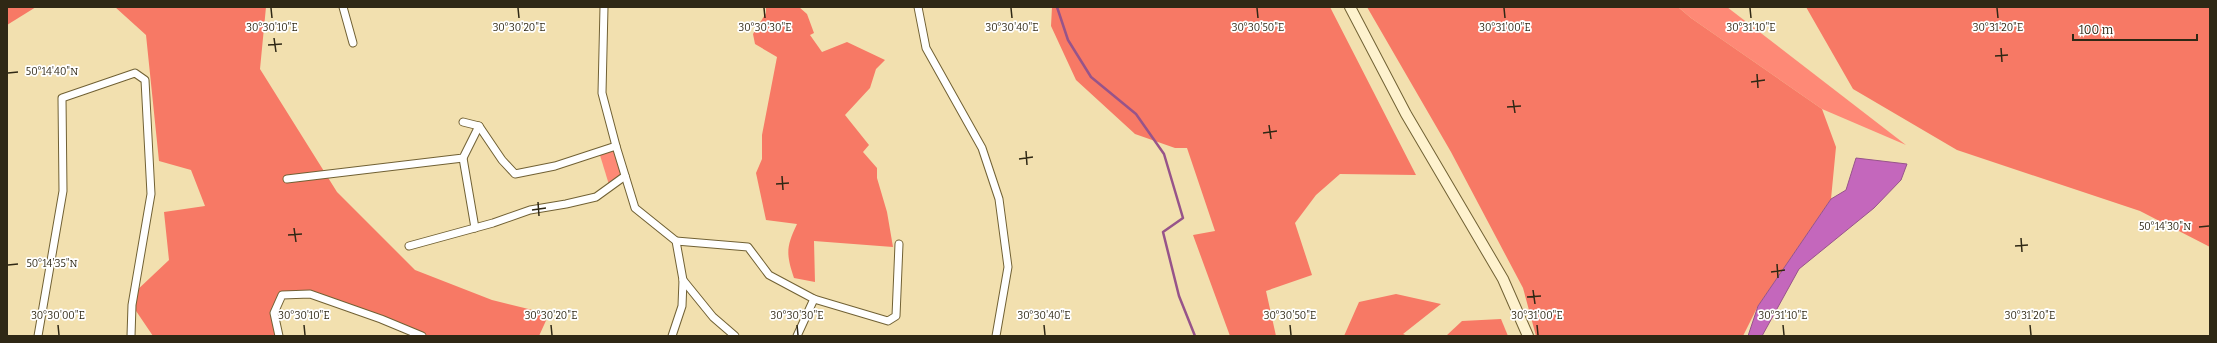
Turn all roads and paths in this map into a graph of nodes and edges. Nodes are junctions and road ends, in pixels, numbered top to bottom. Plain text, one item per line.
1 (343, 7) edge
2 (604, 7) edge
3 (918, 7) edge
4 (1350, 7) edge
5 (353, 43) dead end
6 (463, 122) dead end
7 (479, 126) junction
8 (616, 146) junction
9 (463, 158) junction
10 (625, 176) junction
11 (287, 179) dead end
12 (475, 228) junction
13 (676, 241) junction
14 (898, 244) dead end
15 (409, 246) dead end
16 (683, 280) junction
17 (814, 299) junction
18 (38, 336) edge
19 (131, 336) edge
20 (279, 336) edge
21 (422, 336) edge
22 (672, 336) edge
23 (735, 336) edge
24 (797, 336) edge
25 (996, 336) edge
26 (1528, 336) edge

1 - 5 street
2 - 8 street
3 - 25 street
4 - 26 main road
6 - 7 street
7 - 8 street
7 - 9 street
8 - 10 street
9 - 11 street
9 - 12 street
10 - 12 street
10 - 13 street
12 - 15 street
13 - 16 street
13 - 17 street
14 - 17 street
16 - 22 street
16 - 23 street
17 - 24 street
18 - 19 street
20 - 21 street

